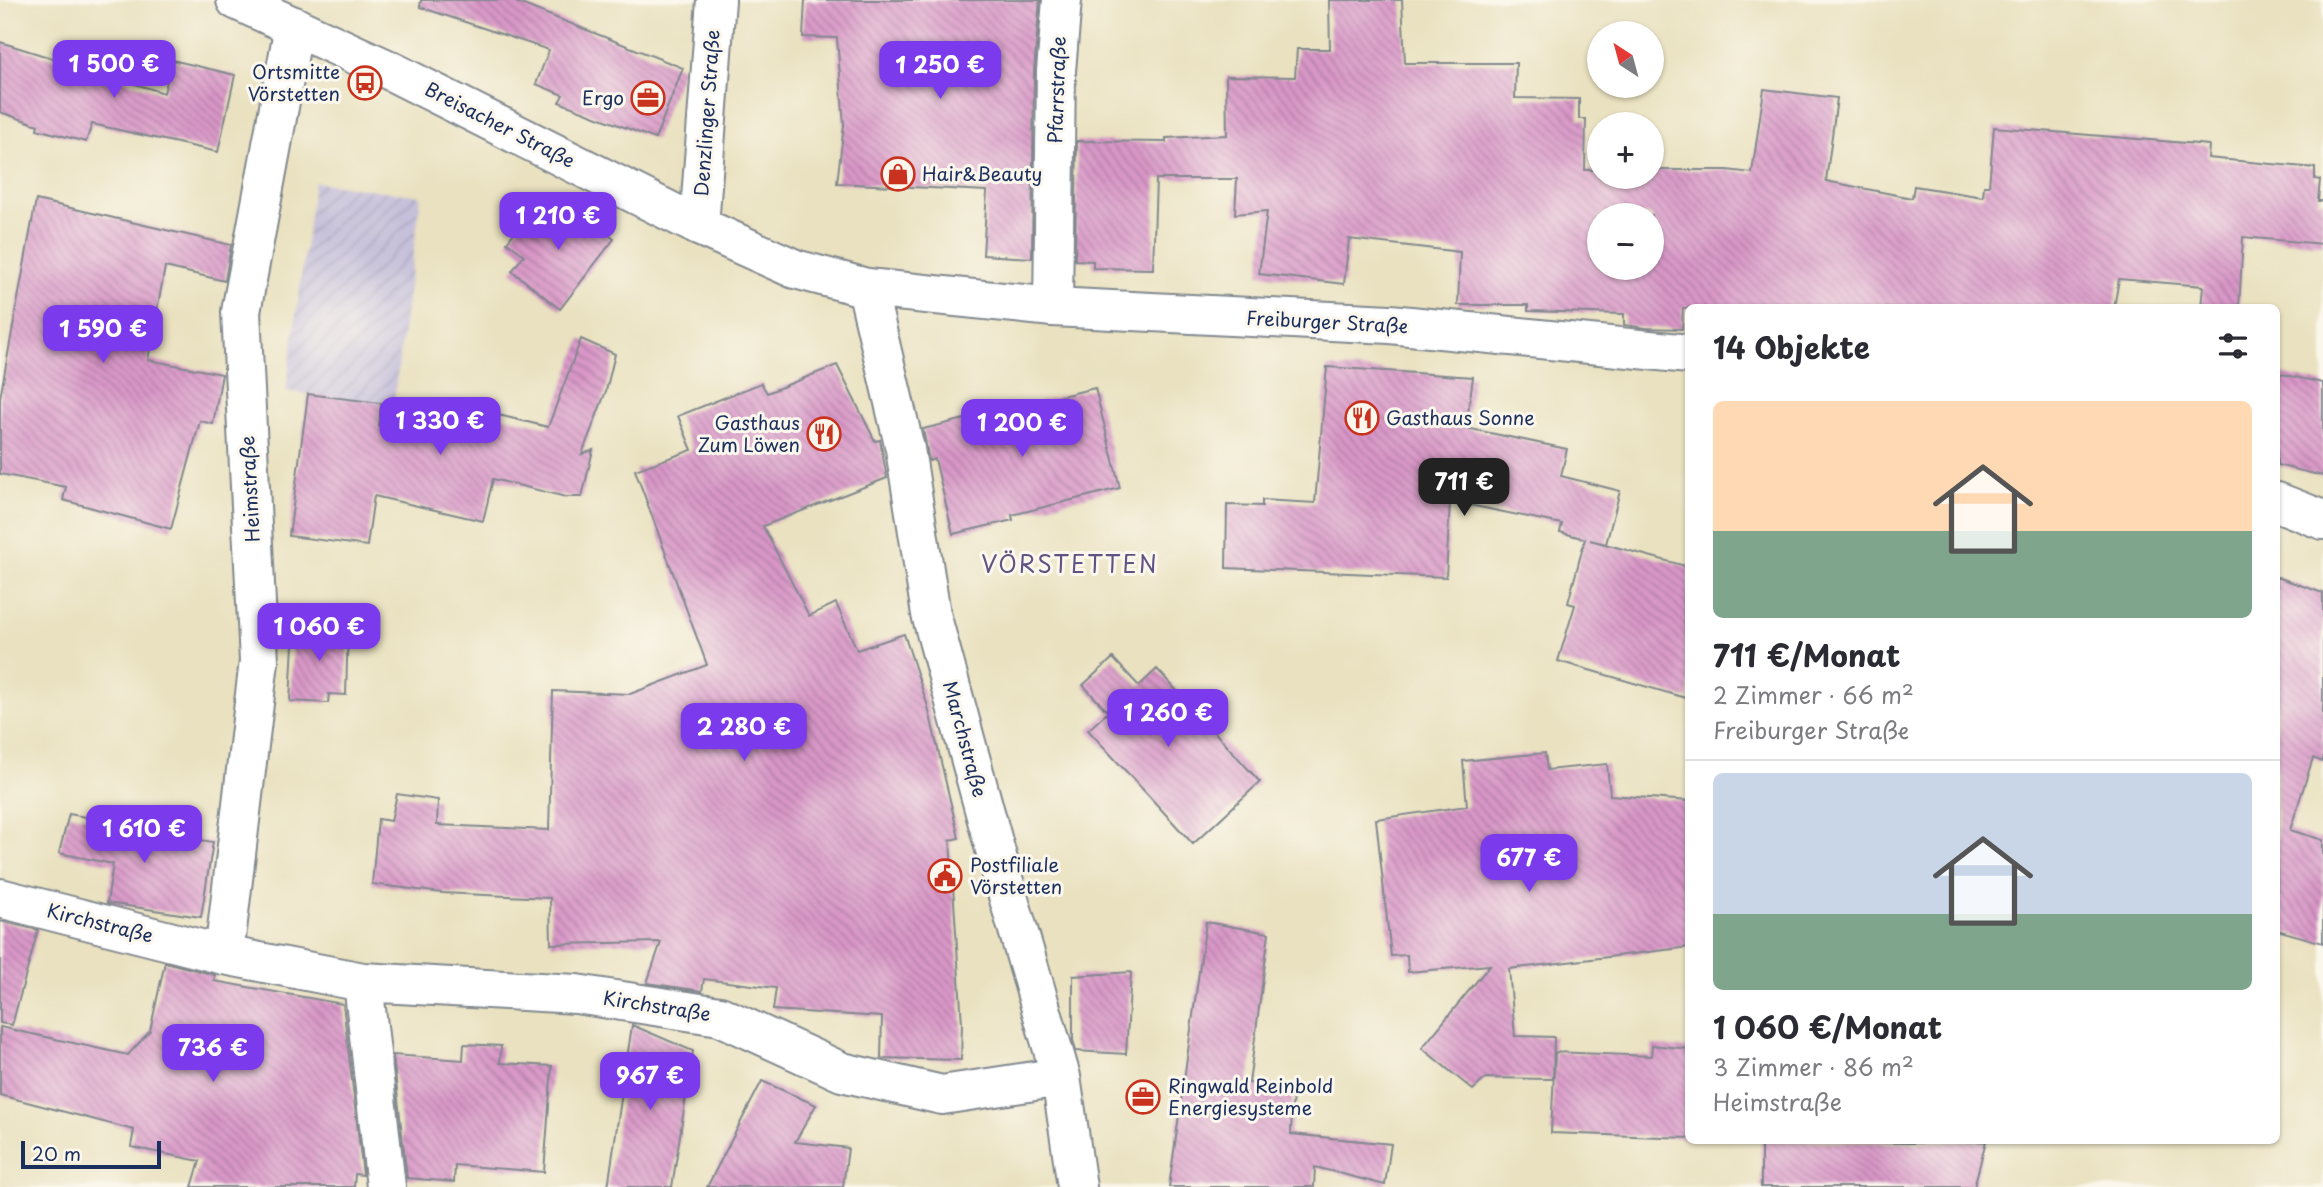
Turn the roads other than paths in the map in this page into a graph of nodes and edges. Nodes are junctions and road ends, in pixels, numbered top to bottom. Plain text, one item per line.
1 (236, 0) edge
2 (716, 0) edge
3 (1062, 0) edge
4 (294, 26) junction
5 (699, 226) junction
6 (867, 288) junction
7 (965, 300) joint
8 (1053, 307) junction
9 (1685, 354) edge
10 (2280, 503) edge
11 (2323, 520) edge
12 (0, 898) edge
13 (224, 955) junction
14 (363, 982) junction
15 (1061, 1077) junction
16 (386, 1187) edge
17 (1077, 1187) edge

1 - 4 street, Breisacher Straße
2 - 5 street, Denzlinger Straße
3 - 8 street, Pfarrstraße
4 - 5 street, Breisacher Straße
4 - 13 street, Heimstraße
5 - 6 street, Breisacher Straße
6 - 7 street, Breisacher Straße
6 - 15 street, Marchstraße
7 - 8 street, Freiburger Straße
8 - 9 street, Freiburger Straße
10 - 11 street
12 - 13 street, Kirchstraße
13 - 14 street, Kirchstraße
14 - 15 street, Kirchstraße
14 - 16 street
15 - 17 street, Marchstraße

